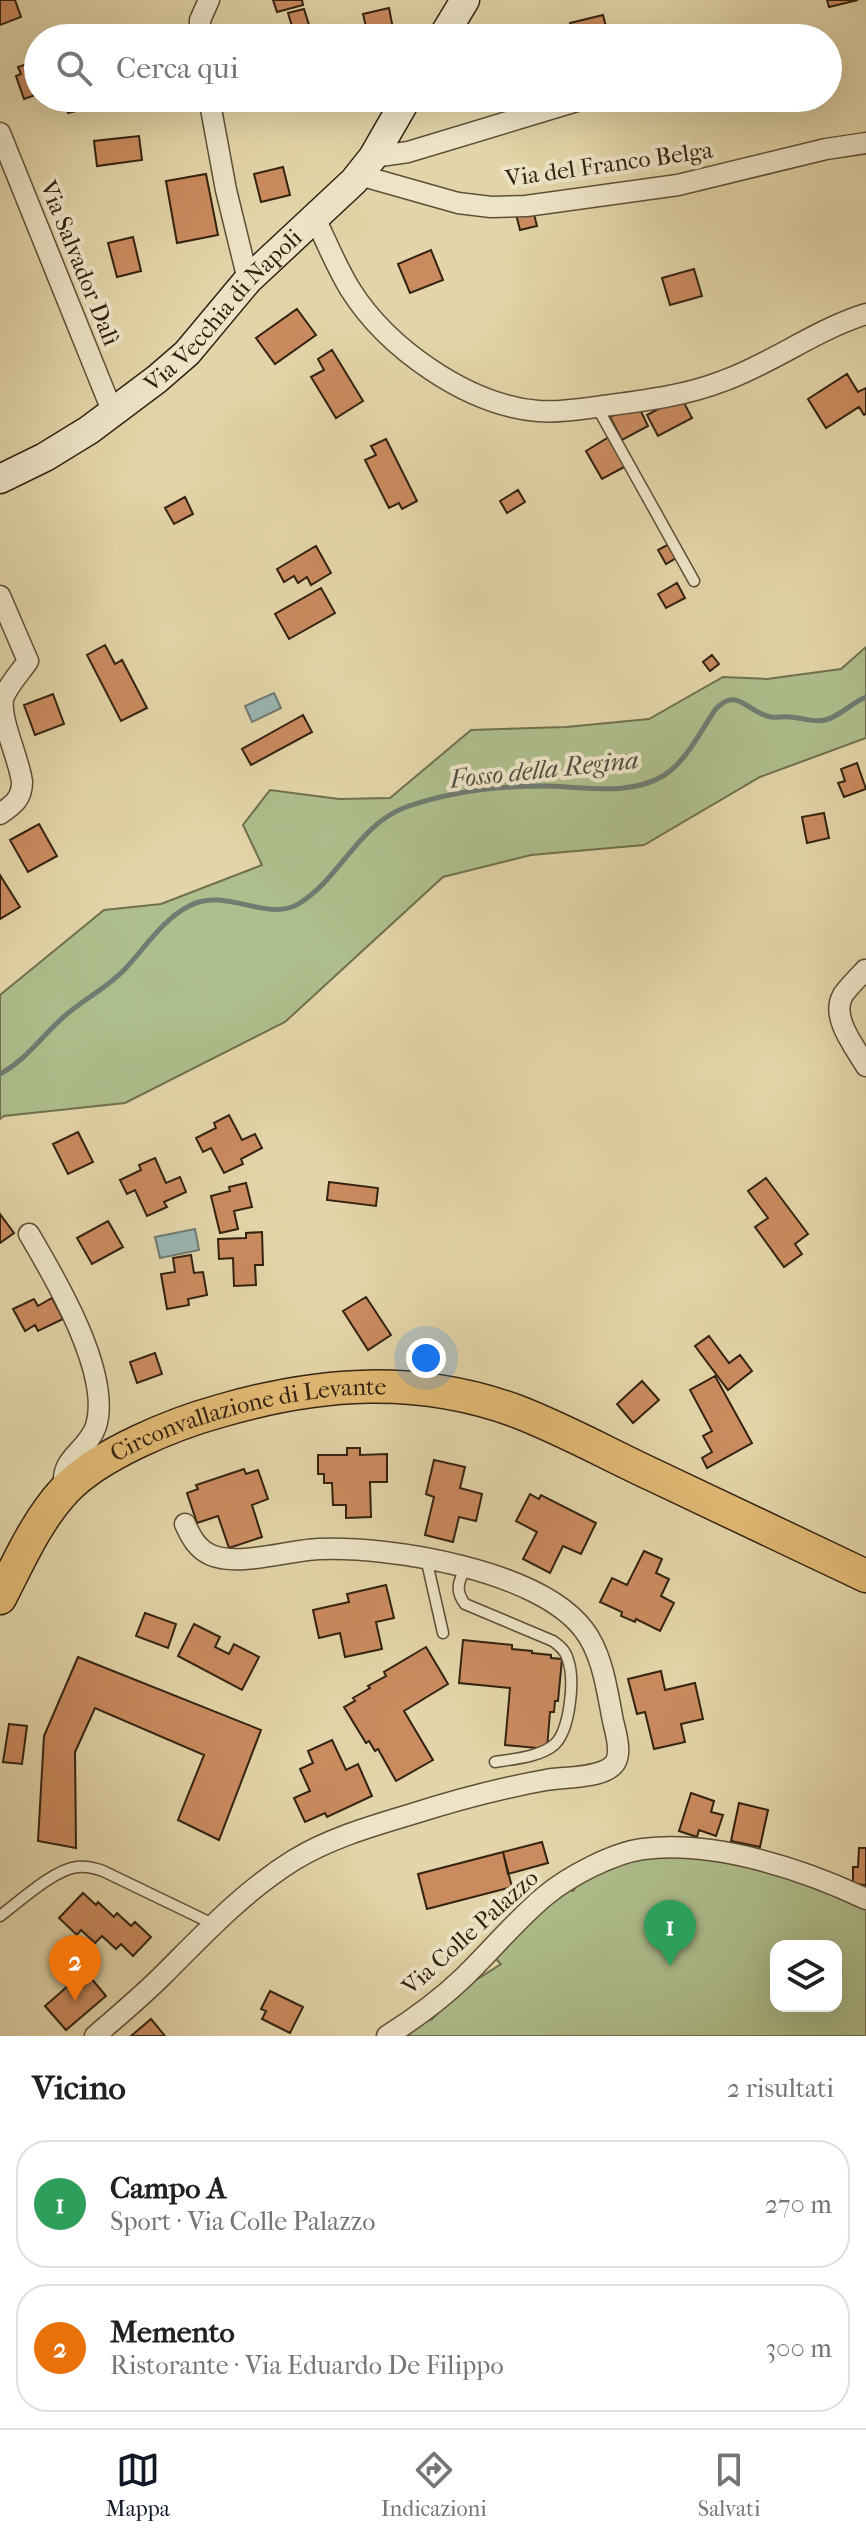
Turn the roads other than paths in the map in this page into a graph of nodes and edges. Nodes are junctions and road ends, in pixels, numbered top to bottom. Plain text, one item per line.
1 (209, 0) edge
2 (465, 0) edge
3 (200, 24) edge
4 (450, 24) edge
5 (212, 112) edge
6 (399, 112) edge
7 (541, 112) edge
8 (0, 133) edge
9 (866, 143) edge
10 (366, 166) junction
11 (315, 218) junction
12 (248, 280) junction
13 (866, 314) edge
14 (597, 407) junction
15 (113, 413) junction
16 (0, 479) edge
17 (694, 581) dead end
18 (0, 596) edge
19 (0, 814) edge
20 (865, 970) edge
21 (866, 1066) edge
22 (29, 1234) dead end
23 (65, 1490) junction
24 (185, 1524) dead end
25 (426, 1558) junction
26 (466, 1568) junction
27 (866, 1576) edge
28 (0, 1598) edge
29 (443, 1633) dead end
30 (495, 1762) dead end
31 (866, 1899) edge
32 (0, 1916) edge
33 (213, 1924) junction
34 (95, 2036) edge
35 (387, 2036) edge

1 - 3 street
2 - 4 street
5 - 12 street
6 - 10 street, Via Vecchia di Napoli
7 - 10 street
8 - 15 street, Via Salvador Dalì
9 - 10 street, Via del Franco Belga
10 - 11 street, Via Vecchia di Napoli
11 - 12 street, Via Vecchia di Napoli
11 - 14 street
12 - 15 street, Via Vecchia di Napoli
13 - 14 street
14 - 17 lane
15 - 16 street, Via Vecchia di Napoli
18 - 19 street
20 - 21 street
22 - 23 street
23 - 27 main road, Circonvallazione di Levante
23 - 28 main road, Circonvallazione di Levante
24 - 25 street
25 - 26 street
25 - 29 lane
26 - 30 lane
26 - 33 street
31 - 35 street, Via Colle Palazzo
32 - 33 lane
33 - 34 street

